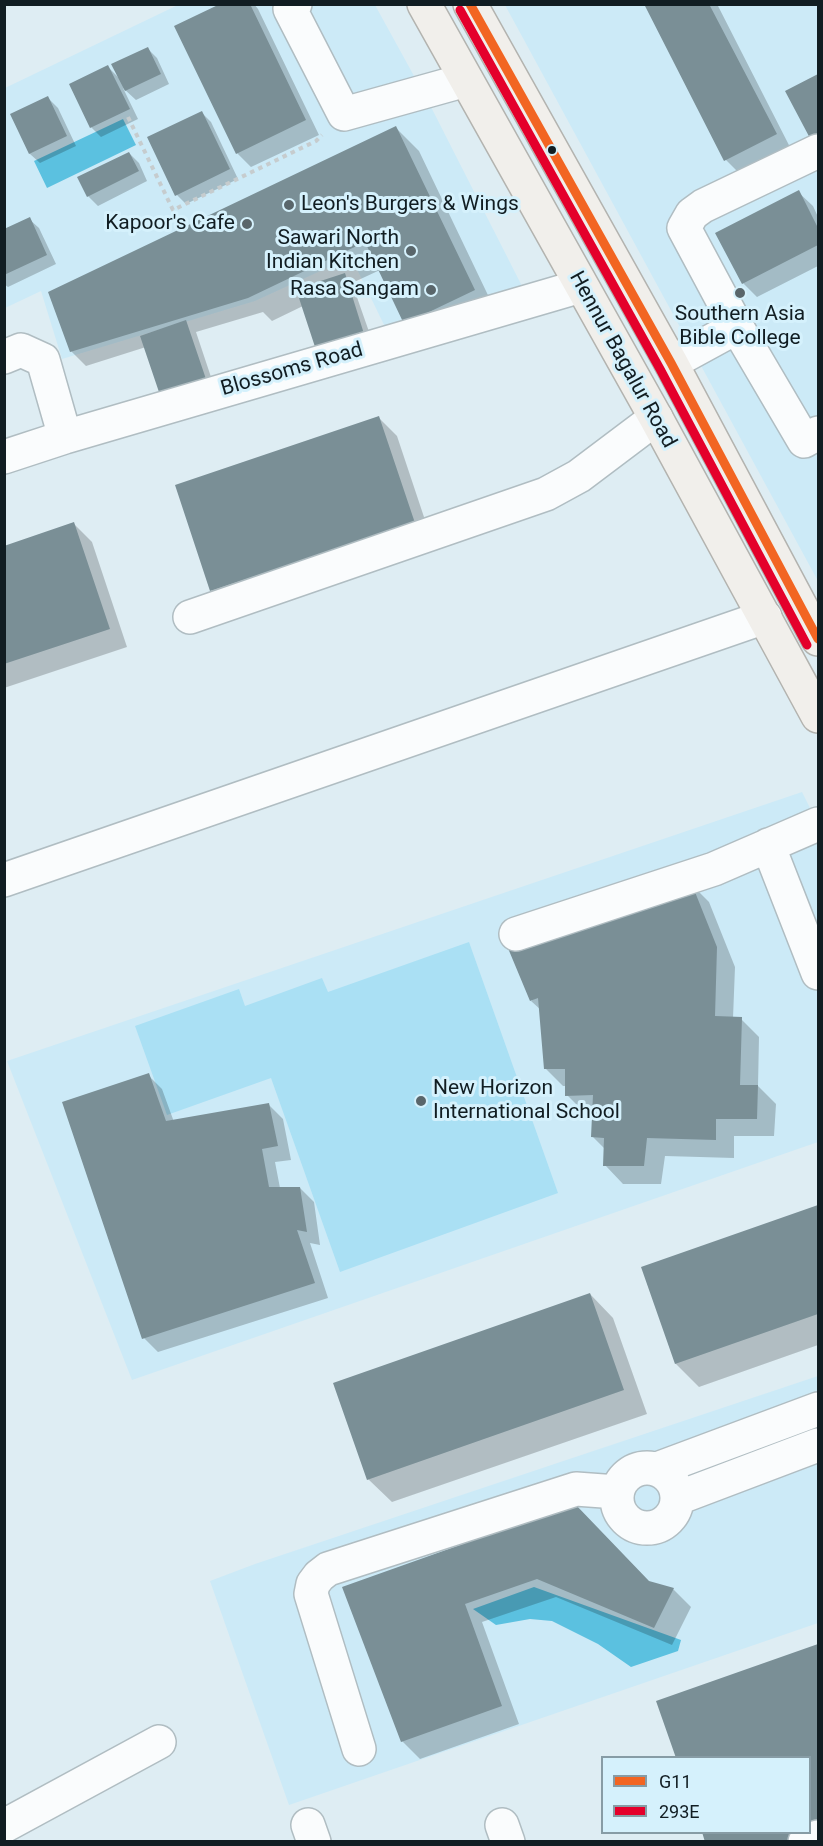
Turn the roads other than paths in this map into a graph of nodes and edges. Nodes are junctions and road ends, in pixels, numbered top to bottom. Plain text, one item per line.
1 (295, 4) edge
2 (424, 4) edge
3 (470, 4) edge
4 (466, 80) junction
5 (819, 151) edge
6 (581, 286) junction
7 (737, 327) junction
8 (4, 357) edge
9 (671, 363) junction
10 (635, 382) junction
11 (656, 418) junction
12 (819, 434) edge
13 (65, 436) junction
14 (4, 457) edge
15 (190, 617) dead end
16 (765, 617) junction
17 (819, 639) edge
18 (819, 716) edge
19 (819, 824) edge
20 (768, 845) junction
21 (4, 880) edge
22 (516, 934) dead end
23 (819, 973) edge
24 (819, 1409) edge
25 (819, 1445) edge
26 (657, 1469) junction
27 (617, 1492) junction
28 (678, 1498) junction
29 (159, 1742) dead end
30 (359, 1749) dead end
31 (13, 1830) edge
32 (819, 1837) edge
33 (806, 1842) edge

1 - 4 street
2 - 4 main road, Hennur Bagalur Road
3 - 9 main road, Hennur Bagalur Road
4 - 6 main road, Hennur Bagalur Road
5 - 7 street
6 - 10 main road, Hennur Bagalur Road
6 - 13 street, Blossoms Road
7 - 9 street
7 - 12 street
8 - 13 street
9 - 10 main road
9 - 17 main road, Hennur Bagalur Road
10 - 11 main road, Hennur Bagalur Road
11 - 15 street
11 - 16 main road, Hennur Bagalur Road
13 - 14 street, Blossoms Road
16 - 18 main road, Hennur Bagalur Road
16 - 21 street
19 - 20 street
20 - 22 street
20 - 23 street
24 - 26 street
25 - 28 street
26 - 27 street
26 - 28 street
27 - 28 street
27 - 30 street
29 - 31 street
32 - 33 street

